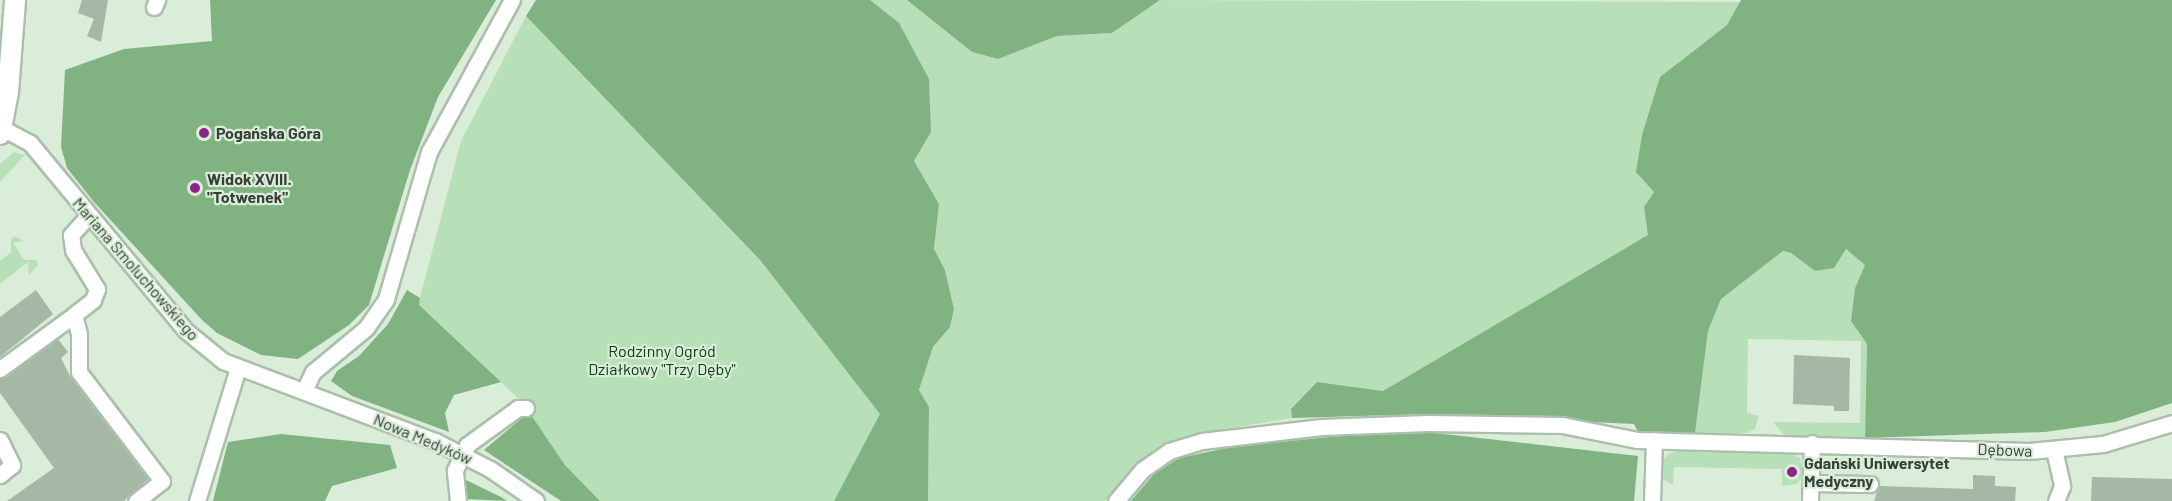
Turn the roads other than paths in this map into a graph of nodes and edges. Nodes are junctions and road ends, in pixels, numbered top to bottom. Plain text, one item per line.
1 (15, 0) edge
2 (512, 0) edge
3 (1, 131) edge
4 (89, 215) junction
5 (74, 315) junction
6 (238, 368) junction
7 (0, 369) edge
8 (304, 391) junction
9 (526, 408) dead end
10 (2172, 423) edge
11 (0, 440) edge
12 (1654, 440) junction
13 (1812, 443) junction
14 (2054, 450) junction
15 (461, 454) junction
16 (0, 475) edge
17 (1811, 483) junction
18 (1870, 484) dead end
19 (136, 501) edge
20 (197, 501) edge
21 (458, 501) edge
22 (536, 501) edge
23 (1116, 501) edge
24 (1652, 501) edge
25 (1810, 501) edge
26 (2056, 501) edge

1 - 3 main road
2 - 8 street
3 - 4 street, Mariana Smoluchowskiego
4 - 5 street
4 - 6 street, Mariana Smoluchowskiego
5 - 7 street
5 - 19 street
6 - 8 street, Mariana Smoluchowskiego
6 - 20 street
8 - 15 street, Nowa Medyków
9 - 15 street
10 - 14 street, Dębowa
11 - 16 street
12 - 13 street, Dębowa
12 - 23 street, Dębowa
12 - 24 street
13 - 14 street, Dębowa
13 - 17 street
14 - 26 street
15 - 21 street
15 - 22 street, Nowa Medyków
17 - 18 street
17 - 25 street

